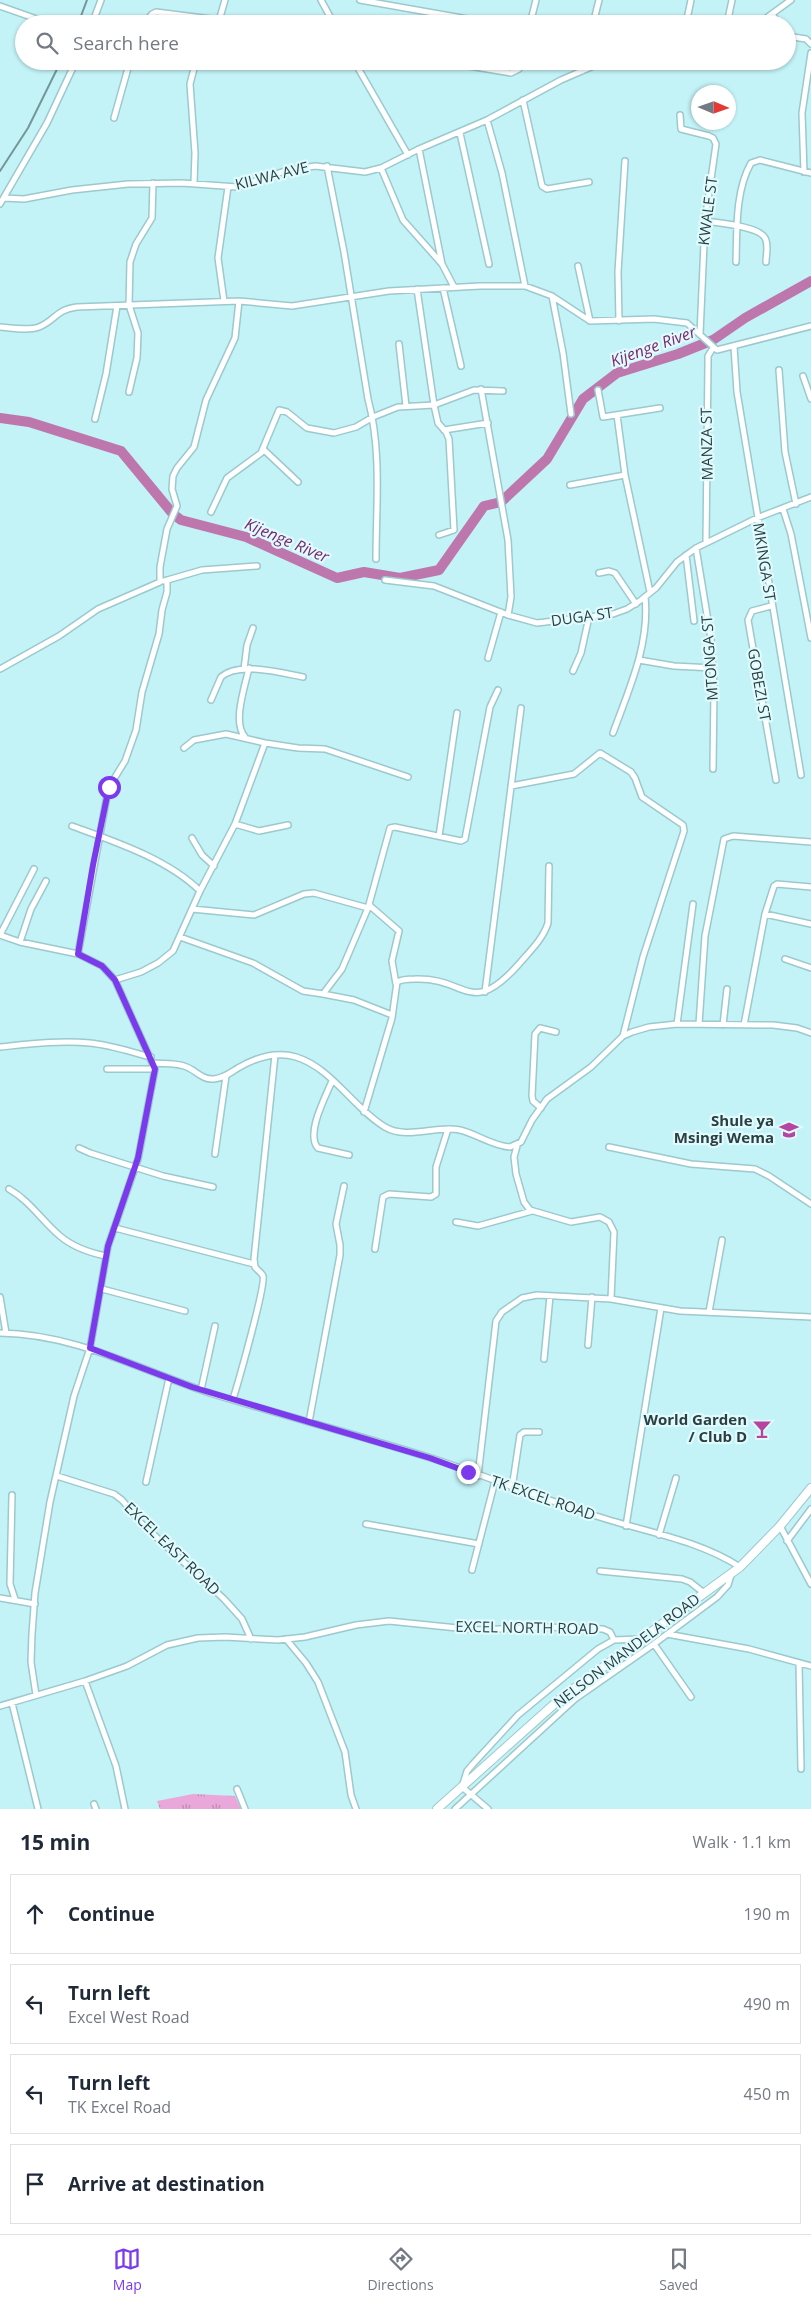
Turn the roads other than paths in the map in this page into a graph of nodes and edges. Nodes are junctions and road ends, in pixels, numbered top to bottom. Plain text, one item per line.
1 (102, 0) edge
2 (224, 0) edge
3 (320, 0) edge
4 (360, 0) edge
5 (536, 0) edge
6 (599, 0) edge
7 (691, 0) edge
8 (732, 0) edge
9 (791, 0) edge
10 (378, 1) edge
11 (0, 6) edge
12 (26, 15) edge
13 (96, 15) edge
14 (151, 15) edge
15 (175, 15) edge
16 (221, 15) edge
17 (329, 15) edge
18 (450, 15) edge
19 (532, 15) edge
20 (595, 15) edge
21 (688, 15) edge
22 (729, 15) edge
23 (773, 15) edge
24 (796, 37) edge
25 (811, 44) edge
26 (811, 53) edge
27 (72, 70) edge
28 (127, 70) edge
29 (194, 70) edge
30 (359, 70) edge
31 (493, 70) edge
32 (516, 70) edge
33 (582, 71) edge
34 (523, 100) junction
35 (680, 115) dead end
36 (114, 118) dead end
37 (487, 120) junction
38 (460, 133) junction
39 (419, 149) junction
40 (408, 155) junction
41 (625, 161) dead end
42 (326, 166) junction
43 (381, 168) junction
44 (804, 172) junction
45 (811, 173) edge
46 (589, 182) dead end
47 (153, 183) junction
48 (194, 183) junction
49 (228, 187) junction
50 (4, 198) junction
51 (0, 204) edge
52 (704, 221) junction
53 (737, 227) junction
54 (736, 262) dead end
55 (766, 262) dead end
56 (442, 264) junction
57 (488, 264) dead end
58 (578, 266) dead end
59 (525, 286) junction
60 (454, 287) junction
61 (443, 288) junction
62 (417, 289) junction
63 (351, 296) junction
64 (552, 296) junction
65 (224, 301) junction
66 (238, 301) junction
67 (129, 305) junction
68 (117, 306) junction
69 (619, 321) junction
70 (590, 322) junction
71 (811, 326) edge
72 (0, 327) edge
73 (702, 336) junction
74 (399, 344) dead end
75 (712, 347) junction
76 (734, 347) junction
77 (461, 366) dead end
78 (779, 370) dead end
79 (803, 376) dead end
80 (481, 389) junction
81 (598, 390) dead end
82 (503, 391) dead end
83 (129, 392) dead end
84 (811, 399) edge
85 (434, 405) junction
86 (406, 406) junction
87 (660, 408) dead end
88 (570, 414) dead end
89 (617, 415) junction
90 (373, 417) junction
91 (95, 420) dead end
92 (488, 423) junction
93 (444, 430) junction
94 (263, 450) junction
95 (624, 474) junction
96 (298, 482) dead end
97 (570, 485) dead end
98 (811, 497) edge
99 (796, 504) junction
100 (783, 509) junction
101 (211, 512) dead end
102 (757, 518) junction
103 (439, 535) dead end
104 (706, 542) junction
105 (696, 548) junction
106 (686, 556) junction
107 (376, 559) dead end
108 (257, 566) dead end
109 (599, 573) dead end
110 (167, 580) junction
111 (385, 580) dead end
112 (160, 582) junction
113 (650, 592) junction
114 (645, 597) junction
115 (636, 604) junction
116 (771, 606) junction
117 (501, 612) junction
118 (508, 614) junction
119 (589, 618) junction
120 (694, 621) dead end
121 (253, 628) dead end
122 (811, 638) edge
123 (488, 658) dead end
124 (639, 660) junction
125 (712, 668) junction
126 (0, 669) edge
127 (247, 669) junction
128 (573, 671) dead end
129 (303, 677) dead end
130 (498, 690) dead end
131 (212, 700) dead end
132 (521, 708) dead end
133 (457, 712) dead end
134 (613, 732) dead end
135 (245, 737) junction
136 (265, 743) junction
137 (184, 748) dead end
138 (712, 769) dead end
139 (801, 775) dead end
140 (408, 778) dead end
141 (776, 780) dead end
142 (510, 786) junction
143 (235, 824) junction
144 (288, 825) dead end
145 (72, 826) dead end
146 (100, 836) junction
147 (439, 836) junction
148 (192, 838) dead end
149 (811, 842) edge
150 (214, 866) junction
151 (549, 866) dead end
152 (34, 869) dead end
153 (46, 881) dead end
154 (811, 887) edge
155 (200, 891) junction
156 (693, 904) dead end
157 (368, 906) junction
158 (192, 909) junction
159 (765, 914) junction
160 (811, 924) edge
161 (0, 935) edge
162 (180, 937) junction
163 (20, 942) junction
164 (78, 954) junction
165 (785, 959) dead end
166 (811, 968) edge
167 (115, 980) junction
168 (396, 984) junction
169 (727, 989) dead end
170 (486, 992) junction
171 (323, 994) junction
172 (392, 1015) junction
173 (677, 1024) junction
174 (699, 1024) junction
175 (723, 1025) junction
176 (744, 1025) junction
177 (556, 1032) dead end
178 (811, 1033) edge
179 (623, 1036) junction
180 (0, 1046) edge
181 (275, 1055) junction
182 (152, 1060) junction
183 (107, 1069) dead end
184 (155, 1069) junction
185 (226, 1076) junction
186 (332, 1081) junction
187 (540, 1108) junction
188 (364, 1112) junction
189 (448, 1129) junction
190 (517, 1146) junction
191 (610, 1147) dead end
192 (79, 1148) dead end
193 (215, 1154) dead end
194 (349, 1155) dead end
195 (136, 1167) junction
196 (214, 1186) dead end
197 (344, 1186) dead end
198 (9, 1189) dead end
199 (811, 1204) edge
200 (532, 1211) junction
201 (456, 1222) dead end
202 (115, 1228) junction
203 (722, 1240) dead end
204 (375, 1249) dead end
205 (106, 1256) junction
206 (254, 1264) junction
207 (102, 1289) junction
208 (550, 1296) junction
209 (0, 1297) edge
210 (592, 1297) junction
211 (611, 1299) junction
212 (661, 1308) junction
213 (185, 1311) dead end
214 (709, 1312) junction
215 (811, 1317) edge
216 (215, 1326) dead end
217 (3, 1333) edge
218 (588, 1345) dead end
219 (90, 1348) junction
220 (544, 1359) dead end
221 (169, 1378) junction
222 (201, 1390) junction
223 (233, 1399) junction
224 (309, 1422) junction
225 (539, 1432) dead end
226 (57, 1476) junction
227 (478, 1476) junction
228 (676, 1478) dead end
229 (494, 1481) junction
230 (146, 1482) dead end
231 (512, 1488) junction
232 (811, 1488) edge
233 (12, 1495) dead end
234 (811, 1509) edge
235 (366, 1524) dead end
236 (626, 1526) junction
237 (780, 1526) junction
238 (659, 1535) junction
239 (788, 1541) junction
240 (479, 1544) junction
241 (740, 1566) junction
242 (472, 1570) dead end
243 (600, 1571) dead end
244 (732, 1573) junction
245 (811, 1584) edge
246 (704, 1593) junction
247 (0, 1598) edge
248 (15, 1599) junction
249 (35, 1604) junction
250 (667, 1634) junction
251 (251, 1639) junction
252 (639, 1639) junction
253 (286, 1640) junction
254 (614, 1640) junction
255 (654, 1644) junction
256 (799, 1663) junction
257 (811, 1666) edge
258 (85, 1681) junction
259 (36, 1695) junction
260 (691, 1697) dead end
261 (12, 1703) junction
262 (0, 1706) edge
263 (801, 1769) dead end
264 (462, 1787) junction
265 (237, 1789) dead end
266 (470, 1794) junction
267 (38, 1809) edge
268 (124, 1809) edge
269 (245, 1809) edge
270 (356, 1809) edge
271 (437, 1809) edge
272 (455, 1809) edge
273 (488, 1809) edge

1 - 13 street
2 - 16 street
3 - 17 street
4 - 10 street
5 - 19 street
6 - 20 street
7 - 21 street
8 - 22 street
9 - 23 street
10 - 18 street
11 - 12 street
14 - 15 street
24 - 25 street
26 - 44 street
27 - 50 street
28 - 36 street
29 - 48 street
30 - 40 street
31 - 32 street
33 - 34 street, KILWA AVE
34 - 37 street, KILWA AVE
34 - 46 street
35 - 52 street, KWALE ST
37 - 38 street, KILWA AVE
37 - 59 street
38 - 39 street, KILWA AVE
38 - 57 street
39 - 40 street, KILWA AVE
39 - 56 street
40 - 43 street, KILWA AVE
41 - 69 street
42 - 43 street, KILWA AVE
42 - 49 street, KILWA AVE
42 - 63 street
43 - 56 street
44 - 45 street
44 - 53 street
47 - 48 street, KILWA AVE
47 - 50 street, KILWA AVE
47 - 67 street
48 - 49 street, KILWA AVE
49 - 65 street
50 - 51 street
52 - 53 street
52 - 73 street, KWALE ST
53 - 54 street
53 - 55 street
56 - 60 street
58 - 70 street
59 - 60 street
59 - 64 street
60 - 61 street
61 - 62 street
61 - 77 street
62 - 63 street
62 - 85 street
63 - 66 street
63 - 90 street
64 - 70 street
64 - 88 street
65 - 66 street
65 - 67 street
66 - 112 street
67 - 68 street
67 - 83 street
68 - 72 street
68 - 91 street
69 - 70 street
69 - 73 street
71 - 76 street
73 - 75 street
74 - 86 street
75 - 76 street
75 - 104 street, MANZA ST
76 - 102 street, MKINGA ST
78 - 99 street
79 - 84 street
80 - 82 street
80 - 85 street
80 - 92 street
81 - 89 street
85 - 86 street
85 - 93 street
86 - 90 street
87 - 89 street
89 - 95 street
90 - 94 street
90 - 107 street
92 - 93 street
92 - 118 street
93 - 103 street
94 - 96 street
94 - 101 street
95 - 97 street
95 - 113 street
98 - 99 street, DUGA ST
99 - 100 street, DUGA ST
100 - 102 street, DUGA ST
100 - 122 street
102 - 104 street, DUGA ST
102 - 116 street, MKINGA ST
104 - 105 street, DUGA ST
105 - 106 street, DUGA ST
105 - 125 street, MTONGA ST
106 - 113 street, DUGA ST
106 - 120 street
108 - 110 street
109 - 115 street
110 - 112 street
110 - 146 street
111 - 117 street, DUGA ST
112 - 126 street
113 - 114 street, DUGA ST
114 - 115 street, DUGA ST
114 - 124 street
115 - 119 street, DUGA ST
116 - 139 street, MKINGA ST
116 - 141 street, GOBEZI ST
117 - 118 street, DUGA ST
117 - 123 street
118 - 119 street, DUGA ST
119 - 128 street
121 - 127 street
124 - 125 street
124 - 134 street
125 - 138 street, MTONGA ST
127 - 129 street
127 - 131 street
127 - 135 street
130 - 147 street
132 - 142 street
133 - 147 street
135 - 136 street
135 - 137 street
136 - 140 street
136 - 143 street
142 - 170 street
142 - 179 street
143 - 144 street
143 - 150 street
145 - 146 street
146 - 155 street
146 - 164 street
147 - 157 street
148 - 150 street
149 - 174 street
150 - 155 street
151 - 170 street
152 - 161 street
153 - 163 street
154 - 159 street
155 - 158 street
156 - 173 street
157 - 158 street
157 - 168 street
157 - 171 street
158 - 162 street
159 - 160 street
159 - 176 street
161 - 163 street
162 - 167 street
162 - 171 street
163 - 164 street
164 - 167 street
165 - 166 street
167 - 182 street
168 - 170 street
168 - 172 street
169 - 175 street
171 - 172 street
172 - 188 street
173 - 174 street
173 - 179 street
174 - 175 street
175 - 176 street
176 - 178 street
177 - 187 street
179 - 187 street
180 - 182 street
181 - 185 street
181 - 186 street
181 - 206 street
182 - 184 street
182 - 185 street
183 - 184 street
184 - 195 street
185 - 193 street
186 - 188 street
186 - 194 street
187 - 190 street
188 - 189 street
189 - 190 street
189 - 204 street
190 - 200 street
191 - 199 street
192 - 195 street
195 - 196 street
195 - 202 street
197 - 224 street
198 - 205 street
200 - 201 street
200 - 211 street
202 - 205 street
202 - 206 street
203 - 214 street
205 - 207 street
206 - 223 street
207 - 213 street
207 - 219 street
208 - 210 street
208 - 220 street
208 - 227 street
209 - 217 street
210 - 211 street
210 - 218 street
211 - 212 street
212 - 214 street
212 - 236 street
214 - 215 street
216 - 222 street
217 - 219 street, TK EXCEL ROAD
219 - 221 street, TK EXCEL ROAD
219 - 226 street
221 - 222 street, TK EXCEL ROAD
221 - 230 street
222 - 223 street, TK EXCEL ROAD
223 - 224 street, TK EXCEL ROAD
224 - 227 street, TK EXCEL ROAD
225 - 231 street
226 - 249 street
226 - 251 street, EXCEL EAST ROAD
227 - 229 street, TK EXCEL ROAD
228 - 238 street
229 - 231 street, TK EXCEL ROAD
229 - 240 street
231 - 236 street, TK EXCEL ROAD
232 - 237 main road, NELSON MANDELA ROAD
233 - 248 street
234 - 239 street
235 - 240 street
236 - 238 street, TK EXCEL ROAD
237 - 239 street
237 - 241 main road, NELSON MANDELA ROAD
238 - 241 street, TK EXCEL ROAD
239 - 245 street
240 - 242 street
241 - 244 main road, NELSON MANDELA ROAD
243 - 246 street
244 - 246 main road, NELSON MANDELA ROAD
244 - 250 street
246 - 252 main road, NELSON MANDELA ROAD
247 - 248 street
248 - 249 street
249 - 259 street
250 - 255 street
250 - 256 street
251 - 253 street, EXCEL NORTH ROAD
251 - 258 street, EXCEL NORTH ROAD
252 - 254 street
252 - 264 main road, NELSON MANDELA ROAD
253 - 254 street, EXCEL NORTH ROAD
253 - 270 street
254 - 264 street
255 - 260 street
255 - 266 street
256 - 257 street
256 - 263 street
258 - 259 street, EXCEL NORTH ROAD
258 - 268 street
259 - 261 street, EXCEL NORTH ROAD
261 - 262 street, EXCEL NORTH ROAD
261 - 267 street
264 - 266 street
264 - 271 main road, NELSON MANDELA ROAD
265 - 269 street
266 - 272 street
266 - 273 street

